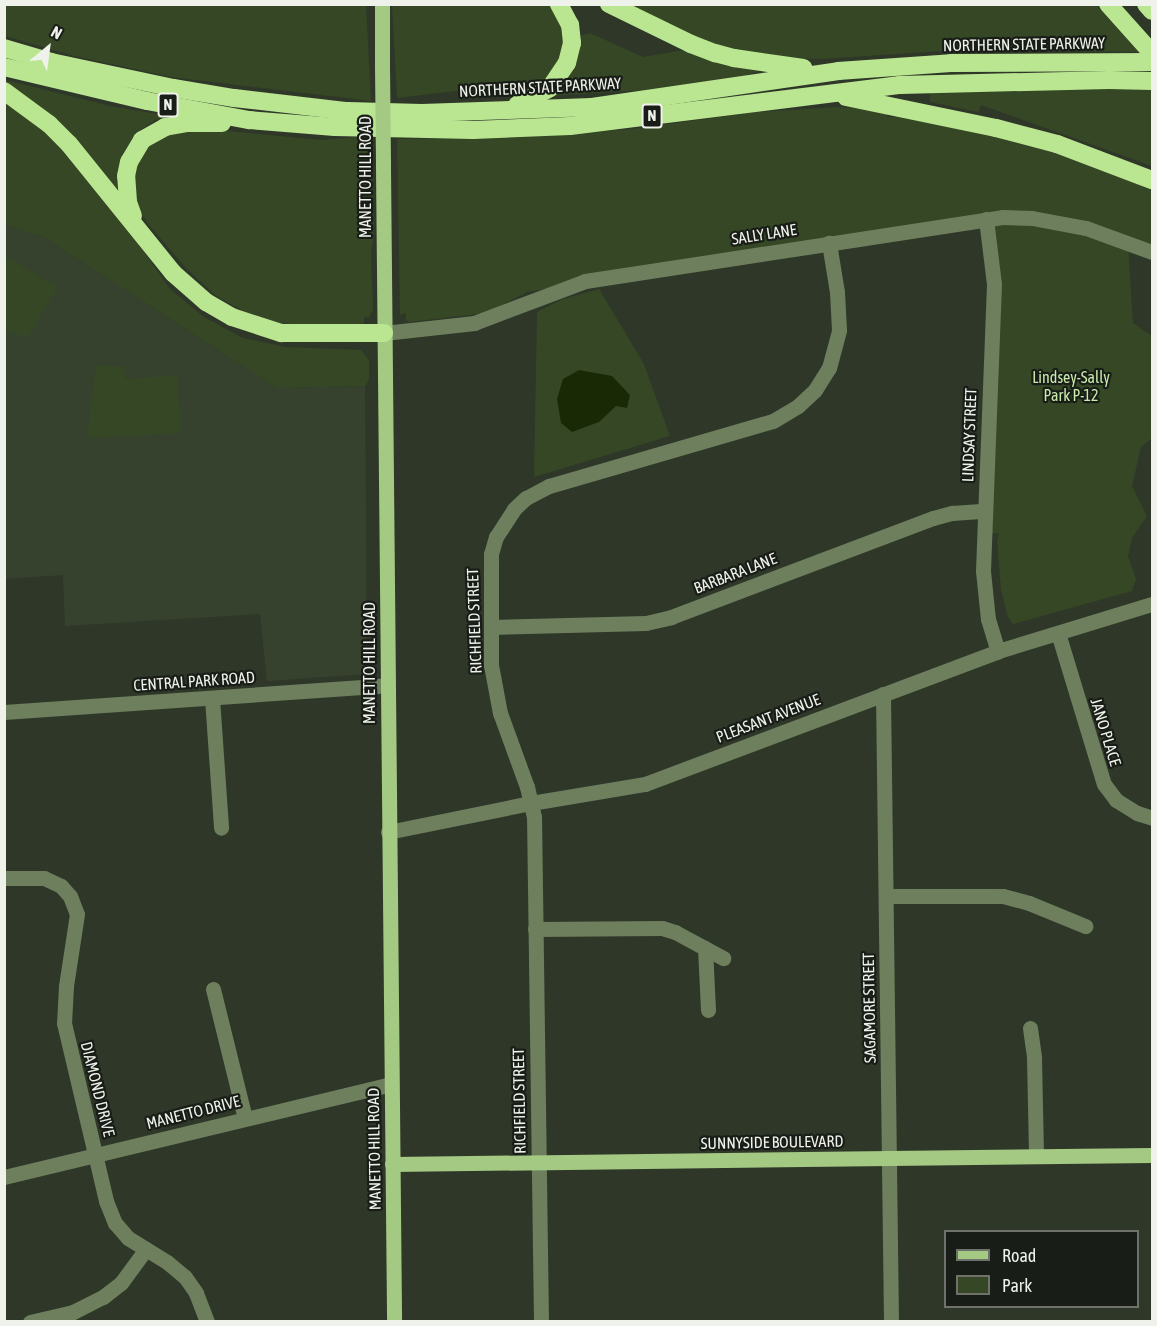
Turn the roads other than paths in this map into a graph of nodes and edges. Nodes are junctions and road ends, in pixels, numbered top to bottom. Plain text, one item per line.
1 (382, 4) edge
2 (559, 4) edge
3 (609, 4) edge
4 (1146, 4) edge
5 (1113, 10) edge
6 (1152, 11) edge
7 (4, 48) edge
8 (1152, 53) edge
9 (1152, 62) edge
10 (4, 67) edge
11 (838, 71) junction
12 (1152, 81) edge
13 (4, 91) edge
14 (829, 94) junction
15 (508, 109) junction
16 (249, 120) junction
17 (1152, 180) edge
18 (986, 219) junction
19 (138, 229) junction
20 (829, 243) junction
21 (1152, 252) edge
22 (384, 333) junction
23 (984, 511) junction
24 (1152, 604) edge
25 (491, 627) junction
26 (1058, 633) junction
27 (998, 651) junction
28 (387, 685) junction
29 (883, 694) junction
30 (212, 698) junction
31 (4, 712) edge
32 (531, 803) junction
33 (1152, 818) edge
34 (221, 828) dead end
35 (388, 832) junction
36 (4, 878) edge
37 (886, 896) junction
38 (1085, 926) dead end
39 (535, 929) junction
40 (705, 948) junction
41 (723, 958) dead end
42 (213, 989) dead end
43 (708, 1010) dead end
44 (1030, 1028) dead end
45 (391, 1084) junction
46 (245, 1118) junction
47 (96, 1155) junction
48 (1152, 1155) edge
49 (1036, 1156) junction
50 (890, 1158) junction
51 (538, 1163) junction
52 (392, 1164) junction
53 (4, 1177) edge
54 (146, 1249) junction
55 (56, 1318) edge
56 (30, 1322) edge
57 (207, 1322) edge
58 (394, 1322) edge
59 (541, 1322) edge
60 (891, 1322) edge

1 - 22 main road, MANETTO HILL ROAD, bridge
2 - 15 highway
3 - 11 highway
4 - 6 highway
5 - 8 highway
7 - 15 highway, NORTHERN STATE PARKWAY / N
9 - 11 highway, NORTHERN STATE PARKWAY / N
10 - 16 highway, N
11 - 15 highway, NORTHERN STATE PARKWAY / N
12 - 14 highway, N
13 - 19 highway
14 - 16 highway, N
14 - 17 highway
16 - 19 highway
18 - 20 street, SALLY LANE
18 - 21 street, SALLY LANE
18 - 23 street, LINDSAY STREET
19 - 22 highway
20 - 22 street, SALLY LANE
20 - 25 street, RICHFIELD STREET
22 - 28 main road, MANETTO HILL ROAD
23 - 25 street, BARBARA LANE
23 - 27 street, LINDSAY STREET
24 - 26 street, PLEASANT AVENUE
25 - 32 street, RICHFIELD STREET
26 - 27 street, PLEASANT AVENUE
26 - 33 street, JANO PLACE
27 - 29 street, PLEASANT AVENUE
28 - 30 street, CENTRAL PARK ROAD
28 - 35 main road, MANETTO HILL ROAD
29 - 32 street, PLEASANT AVENUE
29 - 37 street, SAGAMORE STREET
30 - 31 street, CENTRAL PARK ROAD
30 - 34 street
32 - 35 street, PLEASANT AVENUE
32 - 39 street, RICHFIELD STREET
35 - 45 main road, MANETTO HILL ROAD
36 - 47 street, DIAMOND DRIVE
37 - 38 street
37 - 50 street, SAGAMORE STREET
39 - 40 street
39 - 51 street, RICHFIELD STREET
40 - 41 street
40 - 43 street
42 - 46 street
44 - 49 street
45 - 46 street, MANETTO DRIVE
45 - 52 main road, MANETTO HILL ROAD
46 - 47 street, MANETTO DRIVE
47 - 53 street, MANETTO DRIVE
47 - 54 street, DIAMOND DRIVE
48 - 49 main road, SUNNYSIDE BOULEVARD
49 - 50 main road, SUNNYSIDE BOULEVARD
50 - 51 main road, SUNNYSIDE BOULEVARD
50 - 60 street, SAGAMORE STREET
51 - 52 main road, SUNNYSIDE BOULEVARD
51 - 59 street, RICHFIELD STREET
52 - 58 main road, MANETTO HILL ROAD
54 - 55 street
54 - 57 street, DIAMOND DRIVE
55 - 56 street

